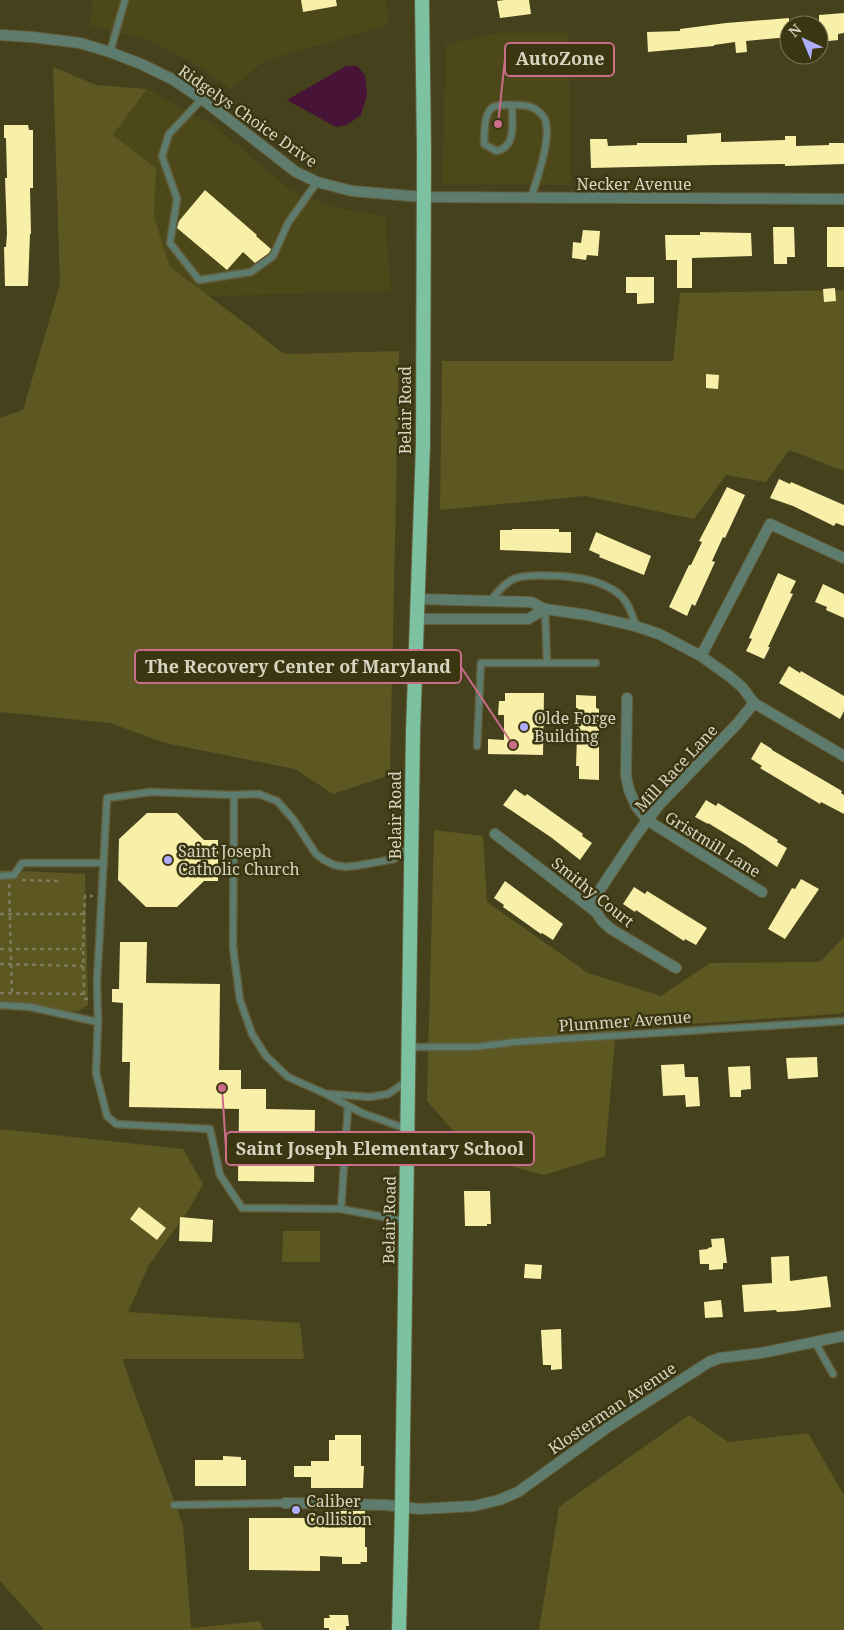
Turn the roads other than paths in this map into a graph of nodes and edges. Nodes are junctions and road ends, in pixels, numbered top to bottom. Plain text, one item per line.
1 (125, 0) edge
2 (422, 0) edge
3 (0, 35) edge
4 (110, 52) junction
5 (202, 99) junction
6 (512, 105) junction
7 (317, 182) junction
8 (423, 197) junction
9 (531, 198) junction
10 (844, 199) edge
11 (844, 558) edge
12 (418, 598) junction
13 (490, 601) junction
14 (546, 609) junction
15 (417, 619) junction
16 (636, 626) junction
17 (701, 656) junction
18 (546, 662) junction
19 (596, 663) dead end
20 (628, 698) dead end
21 (754, 703) junction
22 (477, 746) dead end
23 (844, 756) edge
24 (234, 795) junction
25 (647, 820) junction
26 (495, 834) dead end
27 (413, 845) junction
28 (104, 863) junction
29 (0, 876) edge
30 (762, 892) dead end
31 (589, 906) junction
32 (676, 968) dead end
33 (0, 1004) edge
34 (844, 1021) edge
35 (98, 1022) junction
36 (409, 1047) junction
37 (408, 1081) junction
38 (326, 1094) junction
39 (348, 1106) junction
40 (408, 1129) junction
41 (342, 1209) junction
42 (407, 1221) junction
43 (844, 1336) edge
44 (815, 1342) junction
45 (833, 1374) dead end
46 (285, 1503) joint
47 (174, 1505) dead end
48 (402, 1508) junction
49 (399, 1630) edge

1 - 4 lane
2 - 8 highway, Belair Road
3 - 4 street, Ridgelys Choice Drive
4 - 5 street, Ridgelys Choice Drive
5 - 7 street, Ridgelys Choice Drive
5 - 7 lane
6 - 6 lane
6 - 9 lane
7 - 8 street, Ridgelys Choice Drive
8 - 9 street, Necker Avenue
8 - 12 highway, Belair Road
9 - 10 street, Necker Avenue
11 - 17 street
12 - 13 street
12 - 15 highway, Belair Road
13 - 14 street
13 - 16 lane
14 - 15 street
14 - 16 street
14 - 18 lane
15 - 27 highway, Belair Road
16 - 17 street
17 - 21 street
18 - 19 lane
18 - 22 lane
20 - 25 street
21 - 23 street
21 - 25 street, Mill Race Lane
24 - 27 lane
24 - 28 lane
24 - 38 lane
25 - 30 street, Gristmill Lane
25 - 31 street, Mill Race Lane
26 - 31 street, Smithy Court
27 - 36 highway, Belair Road
28 - 29 lane
28 - 35 lane
31 - 32 street, Smithy Court
33 - 35 lane
34 - 36 lane, Plummer Avenue
35 - 41 lane
36 - 37 highway, Belair Road
37 - 38 lane
37 - 40 highway, Belair Road
38 - 39 lane
39 - 40 lane
39 - 41 lane
40 - 42 highway, Belair Road
41 - 42 lane
42 - 48 highway, Belair Road
43 - 44 street, Klosterman Avenue
44 - 45 lane
44 - 48 street, Klosterman Avenue
46 - 47 lane
46 - 48 street, Klosterman Avenue
48 - 49 highway, Belair Road

